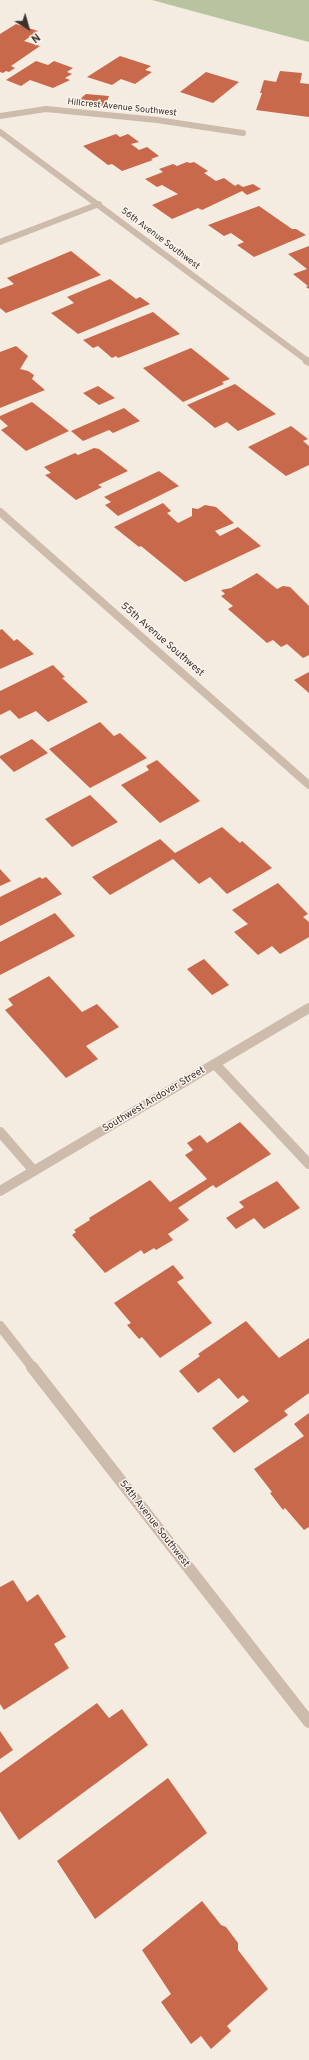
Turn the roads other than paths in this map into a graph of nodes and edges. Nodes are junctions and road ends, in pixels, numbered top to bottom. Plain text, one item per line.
1 (0, 116) edge
2 (0, 132) edge
3 (242, 133) dead end
4 (99, 204) junction
5 (0, 242) edge
6 (309, 362) edge
7 (0, 512) edge
8 (309, 785) edge
9 (309, 1008) edge
10 (215, 1064) junction
11 (0, 1132) edge
12 (309, 1164) edge
13 (34, 1171) junction
14 (0, 1191) edge
15 (0, 1326) edge
16 (309, 1722) edge

1 - 3 street, Hillcrest Avenue Southwest
2 - 4 street, 56th Avenue Southwest
4 - 5 street
4 - 6 street, 56th Avenue Southwest
7 - 8 street, 55th Avenue Southwest
9 - 10 street, Southwest Andover Street
10 - 12 street
10 - 13 street, Southwest Andover Street
11 - 13 street
13 - 14 street, Southwest Andover Street
15 - 16 street, 54th Avenue Southwest

